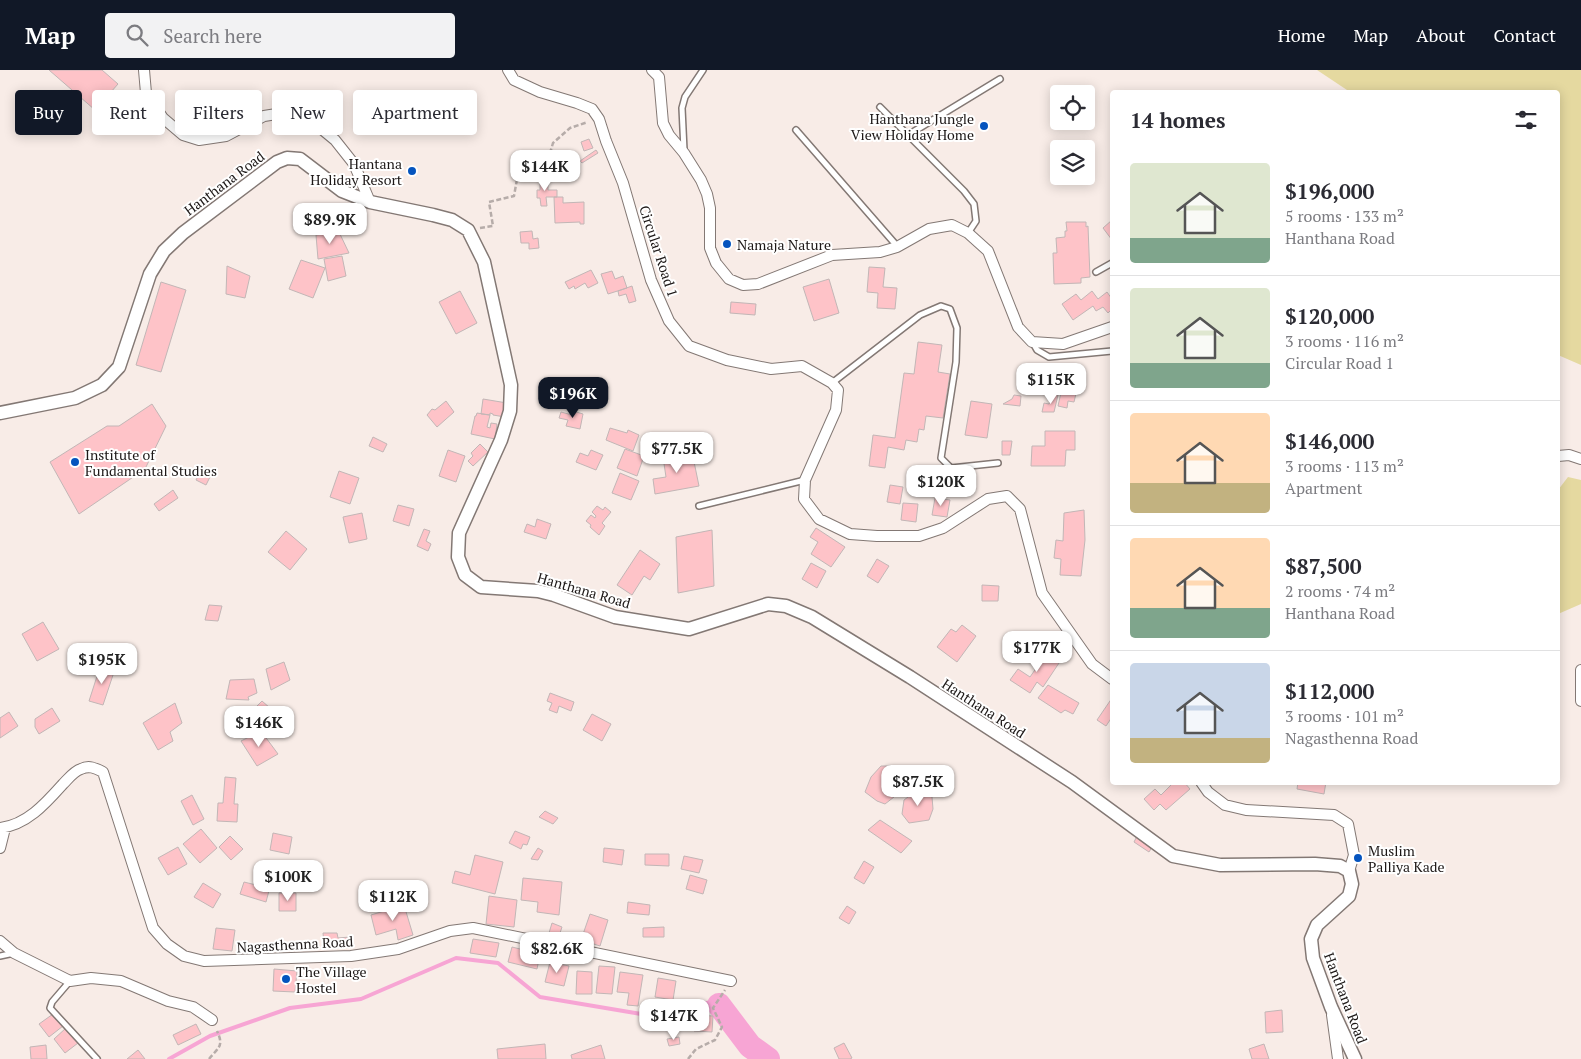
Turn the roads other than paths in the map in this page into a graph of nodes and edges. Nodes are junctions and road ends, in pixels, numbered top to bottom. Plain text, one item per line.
1 (144, 70) edge
2 (508, 70) edge
3 (652, 70) edge
4 (703, 70) edge
5 (1000, 79) dead end
6 (880, 108) dead end
7 (796, 130) dead end
8 (908, 135) junction
9 (684, 153) junction
10 (370, 202) junction
11 (968, 233) junction
12 (897, 247) junction
13 (1110, 265) edge
14 (1096, 272) dead end
15 (1110, 328) edge
16 (1032, 342) junction
17 (1110, 351) edge
18 (832, 383) junction
19 (0, 413) edge
20 (1560, 456) edge
21 (1581, 459) edge
22 (998, 463) dead end
23 (805, 480) junction
24 (699, 506) dead end
25 (1581, 670) edge
26 (1110, 678) edge
27 (1581, 701) edge
28 (1203, 785) edge
29 (3, 828) edge
30 (0, 848) edge
31 (1349, 871) junction
32 (0, 941) edge
33 (14, 953) junction
34 (0, 956) edge
35 (70, 981) junction
36 (731, 981) road end
37 (1331, 1007) junction
38 (212, 1020) dead end
39 (97, 1059) edge
40 (1338, 1059) edge
41 (1354, 1059) edge

1 - 10 street
2 - 18 street, Circular Road 1
3 - 9 street
4 - 9 lane
5 - 8 lane
6 - 8 lane
7 - 12 lane
8 - 11 lane
9 - 12 street
10 - 19 street, Hanthana Road
10 - 31 street, Hanthana Road
11 - 12 street
11 - 16 street
13 - 14 lane
15 - 16 street
16 - 17 lane
18 - 22 lane
18 - 23 street
20 - 21 street
23 - 24 lane
23 - 26 street
25 - 27 street
28 - 31 street
29 - 30 street
29 - 36 street, Nagasthenna Road
31 - 37 street, Hanthana Road
32 - 33 street
33 - 34 lane
33 - 35 street
35 - 38 street
35 - 39 lane
37 - 40 street
37 - 41 street, Hanthana Road

